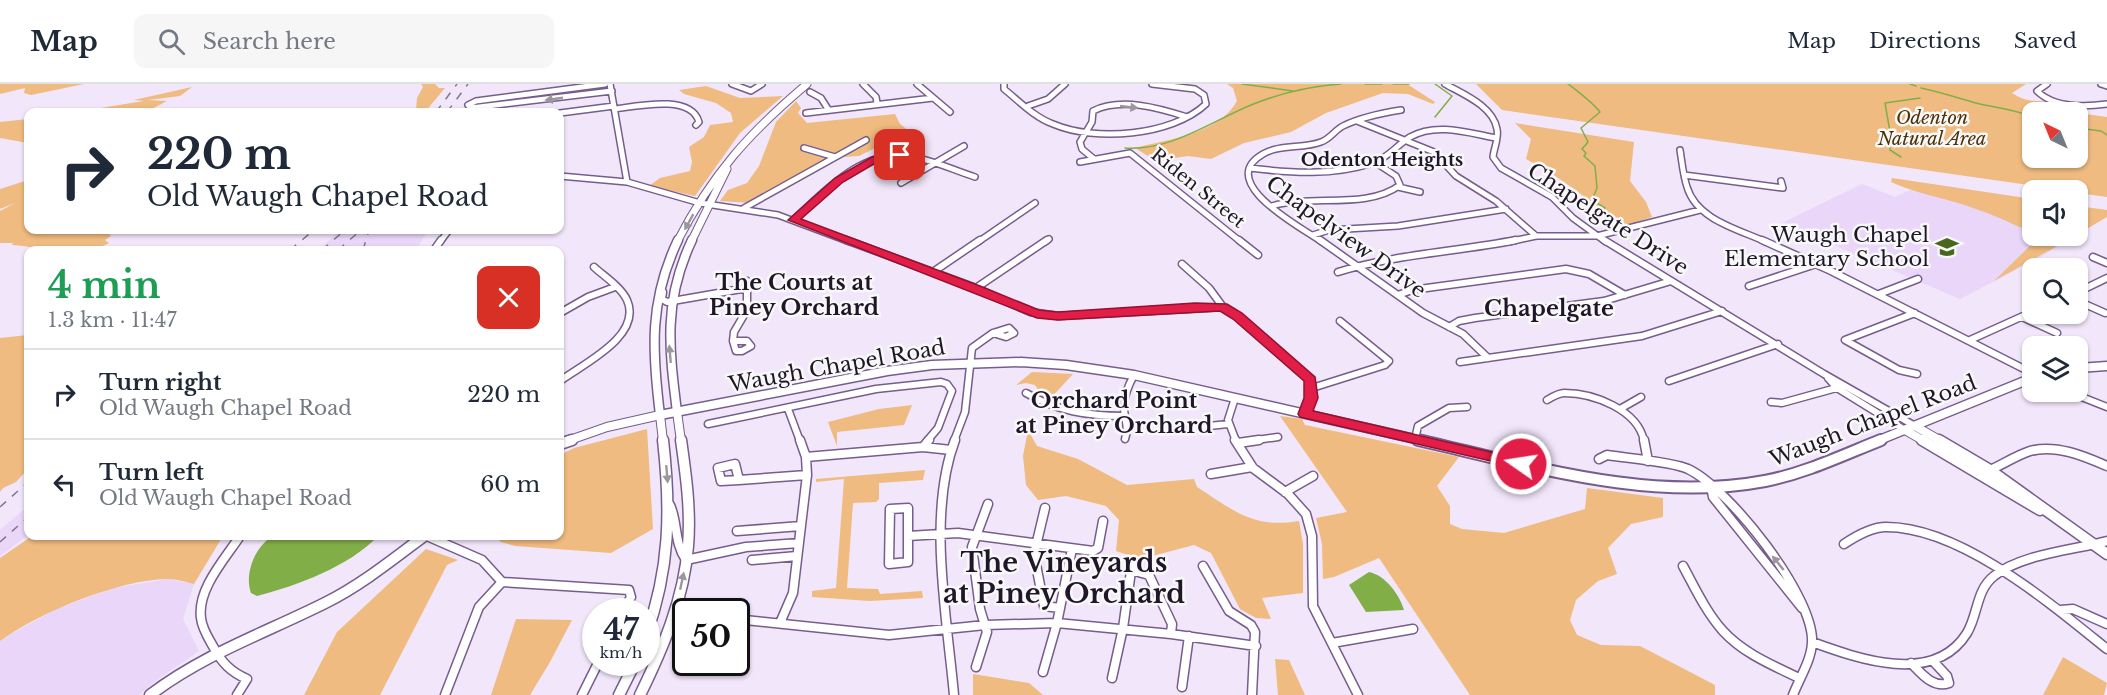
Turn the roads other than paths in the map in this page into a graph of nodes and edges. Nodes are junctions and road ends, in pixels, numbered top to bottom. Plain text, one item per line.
1 (605, 84) edge
2 (610, 84) edge
3 (732, 84) edge
4 (762, 84) edge
5 (807, 84) edge
6 (863, 84) edge
7 (917, 84) edge
8 (1004, 84) edge
9 (1065, 84) edge
10 (1154, 84) edge
11 (1445, 84) edge
12 (2047, 84) edge
13 (2101, 84) edge
14 (2107, 86) edge
15 (612, 91) junction
16 (810, 92) dead end
17 (933, 98) junction
18 (877, 103) junction
19 (2107, 104) edge
20 (1028, 106) junction
21 (615, 107) junction
22 (828, 109) junction
23 (1401, 110) dead end
24 (950, 112) dead end
25 (564, 113) edge
26 (806, 113) dead end
27 (1187, 117) junction
28 (1357, 121) junction
29 (696, 125) dead end
30 (1087, 131) junction
31 (1496, 138) junction
32 (866, 140) dead end
33 (1405, 141) junction
34 (964, 146) dead end
35 (804, 148) dead end
36 (1680, 150) dead end
37 (733, 156) junction
38 (835, 157) junction
39 (1094, 159) junction
40 (1080, 162) dead end
41 (1376, 162) junction
42 (934, 164) junction
43 (1250, 168) junction
44 (1684, 175) junction
45 (564, 176) edge
46 (975, 177) dead end
47 (1781, 181) dead end
48 (627, 182) junction
49 (901, 183) dead end
50 (1398, 187) junction
51 (1420, 192) dead end
52 (700, 203) junction
53 (1035, 203) dead end
54 (711, 205) junction
55 (1272, 206) junction
56 (744, 208) junction
57 (1506, 209) junction
58 (1700, 210) junction
59 (793, 220) junction
60 (1313, 235) junction
61 (1536, 236) junction
62 (1597, 236) junction
63 (1049, 239) dead end
64 (1258, 255) dead end
65 (2093, 257) dead end
66 (2107, 263) edge
67 (1182, 264) dead end
68 (1816, 264) junction
69 (1356, 266) junction
70 (594, 267) dead end
71 (666, 269) junction
72 (933, 272) junction
73 (1338, 272) dead end
74 (1918, 279) dead end
75 (2106, 279) edge
76 (1671, 280) junction
77 (1749, 286) dead end
78 (615, 287) junction
79 (2088, 287) edge
80 (976, 288) junction
81 (1879, 294) junction
82 (1398, 295) junction
83 (1625, 295) junction
84 (671, 302) junction
85 (2088, 305) edge
86 (1223, 307) junction
87 (564, 311) edge
88 (1722, 311) junction
89 (1915, 313) junction
90 (2105, 313) dead end
91 (2022, 317) edge
92 (1340, 321) dead end
93 (2037, 324) edge
94 (1449, 327) junction
95 (993, 333) dead end
96 (2057, 333) dead end
97 (1970, 340) junction
98 (733, 341) dead end
99 (1778, 344) junction
100 (1488, 358) junction
101 (1461, 362) dead end
102 (970, 363) junction
103 (2107, 366) edge
104 (2088, 367) edge
105 (2022, 368) edge
106 (1824, 374) junction
107 (1917, 374) dead end
108 (1134, 375) junction
109 (564, 378) edge
110 (1669, 381) dead end
111 (2022, 382) edge
112 (1845, 385) junction
113 (1312, 388) junction
114 (1837, 388) junction
115 (1026, 393) dead end
116 (1641, 397) dead end
117 (1235, 398) junction
118 (1547, 400) dead end
119 (2088, 400) edge
120 (1771, 402) dead end
121 (1467, 407) dead end
122 (2107, 407) edge
123 (788, 409) junction
124 (1620, 410) junction
125 (677, 412) junction
126 (1305, 414) junction
127 (660, 415) junction
128 (1123, 416) junction
129 (708, 424) dead end
130 (1228, 424) junction
131 (1915, 426) junction
132 (1190, 429) dead end
133 (1905, 430) junction
134 (1278, 437) dead end
135 (1125, 439) dead end
136 (1414, 439) junction
137 (564, 442) edge
138 (1238, 443) junction
139 (923, 447) junction
140 (951, 450) junction
141 (806, 457) junction
142 (1599, 459) dead end
143 (1648, 461) junction
144 (1521, 464) junction
145 (2107, 466) edge
146 (1252, 467) junction
147 (1990, 470) junction
148 (1211, 474) dead end
149 (1980, 474) junction
150 (807, 475) junction
151 (1313, 476) dead end
152 (739, 480) dead end
153 (1518, 485) dead end
154 (1711, 486) junction
155 (1285, 492) junction
156 (988, 504) dead end
157 (670, 505) junction
158 (1045, 508) dead end
159 (2059, 520) junction
160 (1104, 521) dead end
161 (801, 526) junction
162 (737, 531) dead end
163 (940, 533) junction
164 (908, 536) junction
165 (976, 536) junction
166 (237, 540) edge
167 (419, 540) edge
168 (434, 540) edge
169 (2107, 542) edge
170 (799, 543) junction
171 (1036, 544) junction
172 (1844, 544) dead end
173 (2094, 546) junction
174 (1072, 549) junction
175 (2107, 554) edge
176 (797, 556) junction
177 (686, 560) junction
178 (752, 560) dead end
179 (1203, 566) dead end
180 (1683, 566) dead end
181 (2001, 571) junction
182 (502, 582) junction
183 (630, 598) edge
184 (657, 598) edge
185 (1060, 608) junction
186 (2060, 610) junction
187 (750, 620) edge
188 (780, 623) junction
189 (1057, 623) junction
190 (2107, 624) edge
191 (985, 625) junction
192 (1123, 628) junction
193 (948, 629) junction
194 (1413, 629) dead end
195 (1172, 634) junction
196 (1189, 636) junction
197 (1812, 642) junction
198 (1332, 643) junction
199 (1256, 646) junction
200 (2107, 649) edge
201 (216, 651) junction
202 (1933, 661) junction
203 (1911, 663) junction
204 (976, 667) dead end
205 (1043, 672) dead end
206 (592, 676) edge
207 (628, 676) edge
208 (1112, 678) dead end
209 (1799, 678) junction
210 (1182, 687) dead end
211 (150, 695) edge
212 (237, 695) edge
213 (445, 695) edge
214 (582, 695) edge
215 (619, 695) edge
216 (640, 695) edge
217 (954, 695) edge
218 (1251, 695) edge
219 (1358, 695) edge
220 (1793, 695) edge

15 -> 1 street
2 - 15 street
3 - 4 street
5 - 37 main road
6 - 18 street
7 - 17 street
8 - 20 street
9 - 20 street
10 - 27 street
11 - 31 street, Chapelgate Drive
12 - 19 street
13 - 14 street
15 - 21 street
16 - 22 street
17 - 18 street
17 - 24 street
18 - 22 street
20 - 30 street
21 - 25 street
21 - 29 street
21 - 48 street
22 - 26 street
23 - 28 street, Chapelview Drive
27 - 30 street
30 -> 27 street
28 - 33 street
28 - 43 street, Chapelview Drive
30 - 39 street
31 - 33 street
31 - 62 street, Chapelgate Drive
32 - 38 street
33 - 41 street
33 - 57 street
34 - 42 street
35 - 38 street
36 - 44 street
37 - 52 main road
37 - 54 main road
38 - 56 street
39 - 40 street, Riden Street
39 - 64 street, Riden Street
41 - 43 street
41 - 50 street
42 - 46 street
42 - 49 street
42 - 59 street
43 - 55 street, Chapelview Drive
44 - 47 street
44 - 58 street
45 - 48 street
48 - 52 street
50 - 51 street
50 - 55 street
52 - 54 street
52 -> 71 main road
53 - 72 street
54 - 56 street
54 - 84 main road
55 - 60 street, Chapelview Drive
56 - 59 street
57 - 60 street
57 - 61 street
58 - 62 street
58 - 68 street
59 - 72 street
60 - 69 street, Chapelview Drive
61 - 62 street
61 - 69 street
62 - 76 street, Chapelgate Drive
63 - 80 street
65 - 66 street
67 - 86 street
68 - 77 street
68 - 81 street
69 - 73 street
69 - 82 street, Chapelview Drive
70 - 78 street
71 - 84 street
71 - 127 main road
72 - 80 street
74 - 81 street
75 - 79 street
76 - 83 street
76 - 88 street, Chapelgate Drive
78 - 87 street
78 - 109 street
80 - 86 street
81 - 89 street
82 - 83 street
82 - 94 street, Chapelview Drive
83 - 94 street
84 - 98 street
125 -> 84 main road
85 - 90 street
86 - 113 street
88 - 99 street, Chapelgate Drive
88 - 100 street
89 - 97 street
89 - 107 street
91 - 97 street
92 - 113 street
93 - 96 street
94 - 100 street, Chapelview Drive
95 - 102 street
97 - 105 street
99 - 106 street, Chapelgate Drive
99 - 110 street
100 - 101 street
102 - 108 main road, Waugh Chapel Road
102 - 125 main road, Waugh Chapel Road
102 - 140 street
103 - 104 main road
106 - 112 street, Chapelgate Drive
106 - 114 street, Chapelgate Drive
108 - 117 main road, Waugh Chapel Road
108 - 128 street
111 - 131 main road, Waugh Chapel Road
112 - 114 street
112 - 131 street, Chapelgate Drive
113 - 126 street
114 - 120 street
114 - 133 street, Chapelgate Drive
115 - 128 street
116 - 124 street
117 - 126 main road, Waugh Chapel Road
117 - 130 street
118 - 124 street
119 - 122 street
121 - 136 street
123 - 129 street
123 - 139 street
123 - 141 street
124 - 143 street
125 - 127 main road, Waugh Chapel Road
125 - 177 street
126 - 136 main road, Waugh Chapel Road
127 - 137 street
127 -> 157 street
128 - 135 street
130 - 132 street
130 - 138 street
131 - 133 main road, Waugh Chapel Road
131 - 147 street
133 - 149 street
133 - 154 main road, Waugh Chapel Road
134 - 138 street
136 - 144 main road, Waugh Chapel Road
138 - 146 street
139 - 140 street
139 - 141 street
140 - 163 street
141 - 150 street
142 - 143 street
143 - 154 street
144 - 153 street
144 - 154 main road, Waugh Chapel Road
145 - 147 street
146 - 148 street
146 - 155 street
147 - 149 street
147 - 159 street
149 - 159 street
150 - 152 street
150 - 161 street
151 - 155 street
154 - 197 street
155 - 198 street
156 - 165 street
157 - 177 street
157 - 184 street
158 - 171 street
159 - 173 street
160 - 174 street
161 - 162 street
161 - 170 street
163 - 164 street
163 - 165 street
163 - 193 street
164 - 164 street
165 - 171 street
165 - 191 street
166 - 201 street
167 - 201 street
168 - 182 street
169 - 173 street
170 - 176 street
170 - 177 street
171 - 174 street
171 - 185 street
172 - 181 street
173 - 175 street
173 - 181 street
174 - 185 street
176 - 178 street
176 - 188 street
216 -> 177 street
179 - 199 street
180 - 209 street
181 - 186 street
181 - 202 street
182 - 183 street
182 - 213 street
185 - 189 street
186 - 190 street
186 - 200 street
187 - 188 street
188 - 193 street
189 - 191 street
189 - 192 street
189 - 205 street
191 - 193 street
191 - 204 street
192 - 195 street
192 - 195 street
192 - 208 street
193 - 217 street
194 - 198 street
195 - 196 street
196 - 199 street
196 - 210 street
197 - 203 street
197 - 209 street
198 - 219 street
199 - 218 street
201 - 211 street
201 - 212 street
202 - 203 street
202 - 203 street
206 - 214 street
207 - 215 street
209 - 220 street

